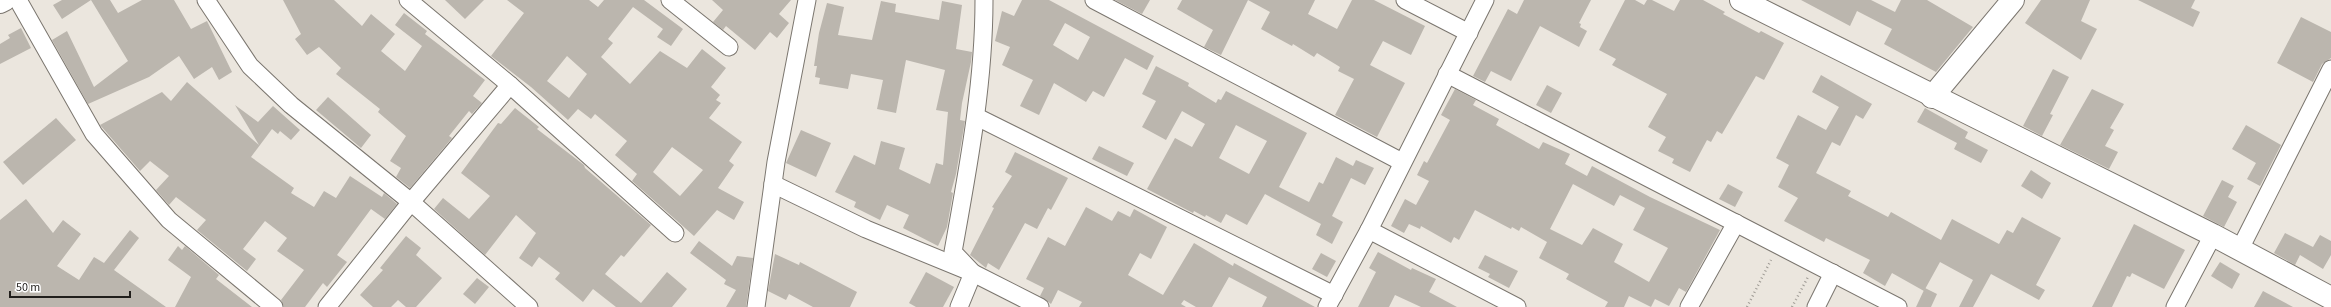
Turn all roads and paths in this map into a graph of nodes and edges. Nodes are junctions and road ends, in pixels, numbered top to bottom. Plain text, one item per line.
1 (4, 0) edge
2 (18, 0) edge
3 (206, 0) edge
4 (408, 0) edge
5 (670, 0) edge
6 (807, 0) edge
7 (984, 0) edge
8 (1094, 0) edge
9 (1405, 0) edge
10 (1485, 0) edge
11 (1741, 0) edge
12 (2013, 0) edge
13 (0, 2) edge
14 (1468, 33) junction
15 (729, 47) dead end
16 (2331, 69) edge
17 (1448, 74) junction
18 (510, 84) junction
19 (1932, 97) junction
20 (977, 117) junction
21 (1402, 162) junction
22 (773, 184) junction
23 (411, 202) junction
24 (1736, 222) junction
25 (1369, 230) junction
26 (674, 233) dead end
27 (2212, 235) junction
28 (2240, 249) junction
29 (1766, 254) dead end
30 (1772, 257) junction
31 (1778, 260) dead end
32 (973, 273) junction
33 (1802, 273) dead end
34 (1833, 273) junction
35 (2331, 298) edge
36 (1330, 301) edge
37 (274, 307) edge
38 (326, 307) edge
39 (529, 307) edge
40 (756, 307) edge
41 (958, 307) edge
42 (1040, 307) edge
43 (1517, 307) edge
44 (1689, 307) edge
45 (1747, 307) edge
46 (1792, 307) edge
47 (1816, 307) edge
48 (1898, 307) edge
49 (2175, 307) edge

1 - 13 street
2 - 37 street
3 - 23 street
4 - 18 street
5 - 15 street
6 - 22 street
7 - 20 street
8 - 21 street
9 - 14 street
10 - 14 street
11 - 19 street
12 - 19 street
14 - 17 street
16 - 28 street
17 - 21 street
17 - 24 street
18 - 23 street
18 - 26 street
19 - 27 street
20 - 32 street
20 - 36 street
21 - 25 street
22 - 32 street
22 - 40 street
23 - 38 street
23 - 39 street
24 - 34 street
24 - 44 street
25 - 36 street
25 - 43 street
27 - 28 street
27 - 49 street
28 - 35 street
29 - 30 path
30 - 31 path
30 - 45 path
32 - 41 street
32 - 42 street
33 - 46 path
34 - 47 street
34 - 48 street

